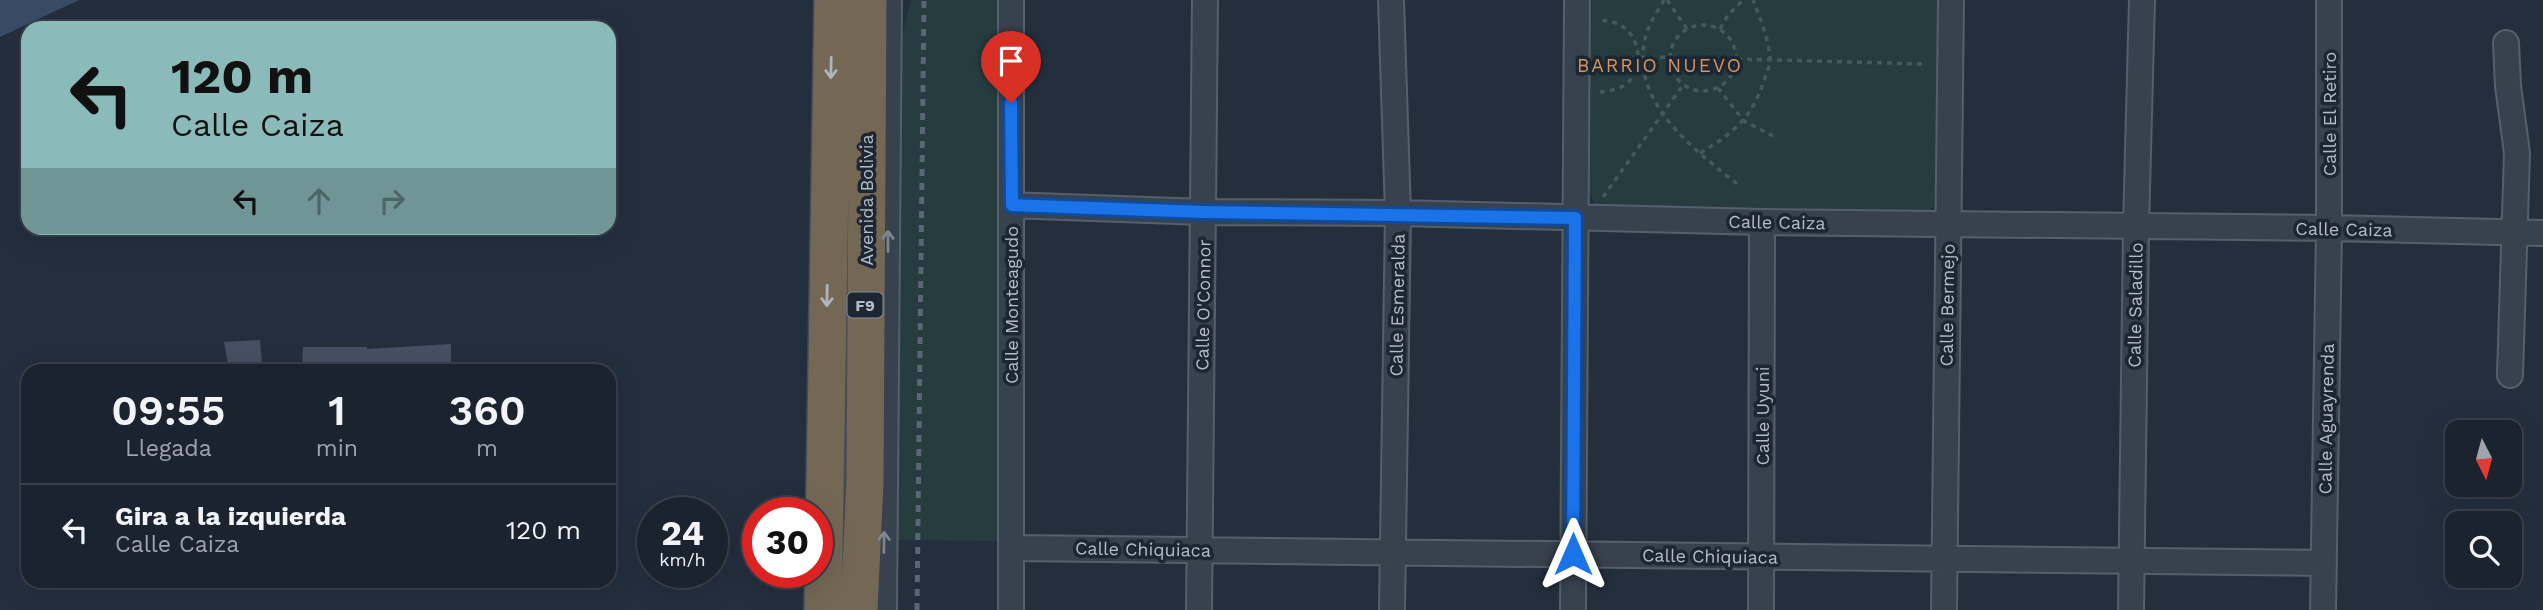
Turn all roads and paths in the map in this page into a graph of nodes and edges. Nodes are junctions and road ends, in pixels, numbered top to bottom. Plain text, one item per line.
1 (833, 0) edge
2 (868, 0) edge
3 (889, 0) edge
4 (900, 0) edge
5 (1011, 0) edge
6 (1205, 0) edge
7 (1391, 0) edge
8 (1577, 0) edge
9 (1665, 0) edge
10 (1743, 0) edge
11 (1753, 0) edge
12 (1951, 0) edge
13 (2142, 0) edge
14 (2329, 0) edge
15 (1601, 20) dead end
16 (1687, 29) junction
17 (1720, 29) junction
18 (2506, 43) dead end
19 (889, 47) junction
20 (1669, 57) junction
21 (1640, 58) junction
22 (1737, 59) junction
23 (1771, 60) junction
24 (1925, 64) dead end
25 (1683, 85) junction
26 (1718, 88) junction
27 (1600, 92) dead end
28 (1661, 115) junction
29 (1744, 121) junction
30 (1773, 136) dead end
31 (1700, 153) junction
32 (1741, 187) dead end
33 (1012, 205) junction
34 (1204, 212) junction
35 (1586, 212) junction
36 (1398, 213) junction
37 (1762, 222) junction
38 (1948, 224) junction
39 (2136, 227) junction
40 (2329, 228) junction
41 (2515, 233) junction
42 (2543, 233) edge
43 (2510, 375) dead end
44 (1011, 548) junction
45 (1200, 550) junction
46 (1393, 552) junction
47 (1573, 554) junction
48 (1762, 557) junction
49 (1944, 559) junction
50 (2132, 561) junction
51 (2324, 563) junction
52 (823, 610) edge
53 (859, 610) edge
54 (884, 610) edge
55 (1011, 610) edge
56 (1199, 610) edge
57 (1392, 610) edge
58 (1573, 610) edge
59 (1762, 610) edge
60 (1944, 610) edge
61 (2131, 610) edge
62 (2323, 610) edge

1 -> 52 highway, Avenida Bolivia / F9
2 - 53 highway, Avenida Bolivia / F9
3 - 19 street
4 - 19 street
5 - 33 street, Calle Monteagudo
6 - 34 street, Calle O'Connor
7 - 36 street, Calle Esmeralda
8 - 35 street
9 - 16 path
9 - 21 path
10 - 17 path
11 - 23 path
12 - 38 street, Calle Bermejo
13 - 39 street, Calle Saladillo
14 - 40 street, Calle El Retiro
15 - 21 path
16 - 17 path
16 - 20 path
17 - 22 path
18 - 41 street
54 -> 19 street
20 - 21 path
20 - 25 path
21 - 27 path
21 - 28 path
22 - 23 path
22 - 26 path
23 - 24 path
23 - 29 path
25 - 26 path
25 - 28 path
26 - 29 path
28 - 31 path
28 - 35 path
29 - 30 path
29 - 31 path
31 - 32 path
33 - 34 street, Calle Caiza
33 - 44 street, Calle Monteagudo
34 - 36 street, Calle Caiza
34 - 45 street, Calle O'Connor
35 - 36 street, Calle Caiza
35 - 37 street, Calle Caiza
35 - 47 street
36 - 46 street, Calle Esmeralda
37 - 38 street, Calle Caiza
37 - 48 street, Calle Uyuni
38 - 39 street, Calle Caiza
38 - 49 street, Calle Bermejo
39 - 40 street, Calle Caiza
39 - 50 street, Calle Saladillo
40 - 41 street, Calle Caiza
40 - 51 street, Calle Aguayrenda
41 - 42 street, Calle Caiza
41 - 43 street
44 - 45 street, Calle Chiquiaca
44 - 55 street, Calle Monteagudo
45 - 46 street, Calle Chiquiaca
45 - 56 street, Calle O'Connor
46 - 47 street, Calle Chiquiaca
46 - 57 street, Calle Esmeralda
47 - 48 street, Calle Chiquiaca
47 - 58 street
48 - 49 street, Calle Chiquiaca
48 - 59 street, Calle Uyuni
49 - 50 street, Calle Chiquiaca
49 - 60 street, Calle Bermejo
50 - 51 street, Calle Chiquiaca
50 - 61 street, Calle Saladillo
51 - 62 street, Calle Aguayrenda

